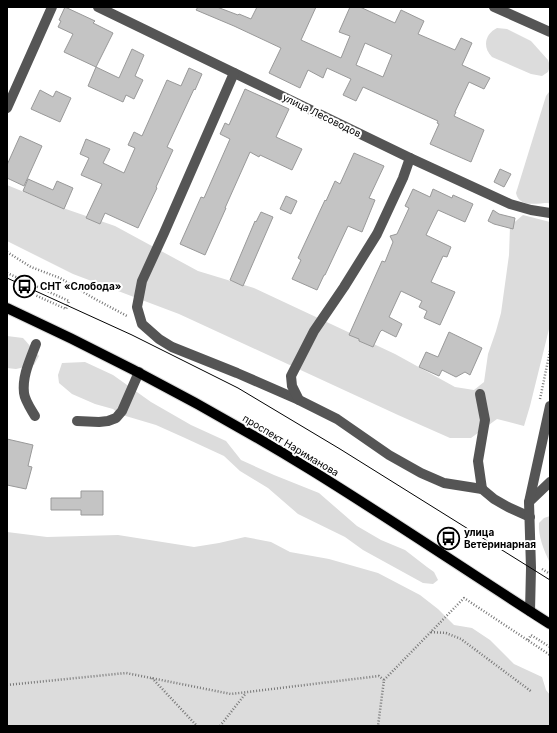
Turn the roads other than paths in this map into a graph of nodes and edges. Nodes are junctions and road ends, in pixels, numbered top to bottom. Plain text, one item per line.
1 (52, 7) edge
2 (98, 7) edge
3 (494, 7) edge
4 (550, 32) edge
5 (234, 73) junction
6 (7, 108) edge
7 (410, 158) junction
8 (550, 213) edge
9 (7, 308) edge
10 (36, 344) dead end
11 (139, 372) junction
12 (480, 394) dead end
13 (299, 400) junction
14 (550, 406) edge
15 (35, 416) dead end
16 (77, 421) dead end
17 (543, 437) junction
18 (550, 451) edge
19 (550, 482) edge
20 (482, 488) junction
21 (529, 502) junction
22 (530, 517) junction
23 (530, 611) junction
24 (550, 624) edge

1 - 6 street
2 - 5 street, улица Лесоводов
3 - 4 street
5 - 7 street, улица Лесоводов
5 - 13 street
7 - 8 street, улица Лесоводов
7 - 13 street
9 - 11 main road, проспект Нариманова
10 - 15 street
11 - 16 street
11 - 23 main road, проспект Нариманова
12 - 20 street
13 - 20 street
14 - 17 street
17 - 18 street
17 - 21 street
19 - 21 street
20 - 22 street
21 - 22 street
22 - 23 street
23 - 24 main road, проспект Нариманова

